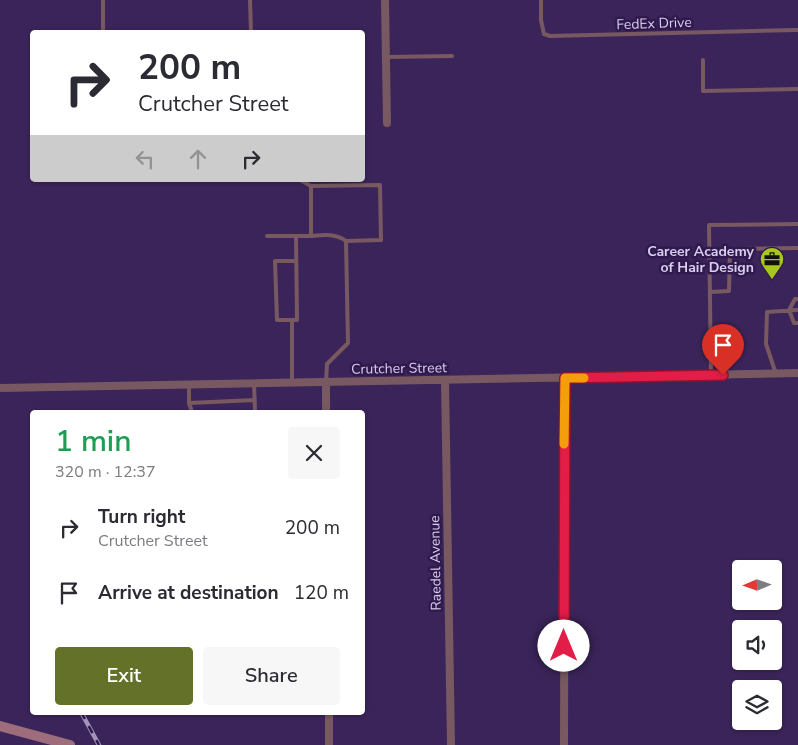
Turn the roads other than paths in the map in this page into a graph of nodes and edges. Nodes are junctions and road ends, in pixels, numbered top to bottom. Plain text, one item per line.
1 (103, 0) edge
2 (250, 0) edge
3 (385, 0) edge
4 (541, 0) edge
5 (103, 30) edge
6 (251, 30) edge
7 (798, 30) edge
8 (452, 56) dead end
9 (386, 57) junction
10 (703, 60) dead end
11 (798, 89) edge
12 (387, 123) dead end
13 (303, 182) edge
14 (310, 186) junction
15 (798, 224) edge
16 (267, 236) dead end
17 (296, 236) junction
18 (311, 236) junction
19 (346, 241) junction
20 (798, 248) edge
21 (295, 261) junction
22 (710, 292) junction
23 (798, 299) edge
24 (789, 310) junction
25 (797, 310) edge
26 (292, 320) junction
27 (798, 323) edge
28 (798, 373) edge
29 (776, 374) junction
30 (711, 375) junction
31 (565, 378) junction
32 (445, 381) junction
33 (254, 382) junction
34 (292, 382) junction
35 (326, 382) junction
36 (189, 384) junction
37 (0, 388) edge
38 (255, 400) junction
39 (189, 403) junction
40 (191, 410) edge
41 (255, 410) edge
42 (326, 410) edge
43 (329, 715) edge
44 (0, 726) edge
45 (70, 745) edge
46 (329, 745) edge
47 (451, 745) edge
48 (564, 745) edge

1 - 5 lane
2 - 6 lane
3 - 9 street
4 - 7 lane, FedEx Drive
8 - 9 lane
9 - 12 street
10 - 11 lane
13 - 14 lane
14 - 18 lane
14 - 19 lane
15 - 22 lane
16 - 17 lane
17 - 18 lane
17 - 21 lane
18 - 19 lane
19 - 35 lane
20 - 22 lane
21 - 26 lane
21 - 26 lane
22 - 30 lane
23 - 24 lane
24 - 25 lane
24 - 27 lane
24 - 29 lane
26 - 34 lane
28 - 29 street, Crutcher Street
29 - 30 street, Crutcher Street
30 - 31 street, Crutcher Street
31 - 32 street, Crutcher Street
31 - 48 street
32 - 35 street, Crutcher Street
32 - 47 street, Raedel Avenue
33 - 34 street, Crutcher Street
33 - 36 street, Crutcher Street
33 - 38 lane
34 - 35 street, Crutcher Street
35 - 42 street
36 - 37 street, Crutcher Street
36 - 39 lane
38 - 39 lane
38 - 41 lane
39 - 40 lane
43 - 46 street
44 - 45 street

